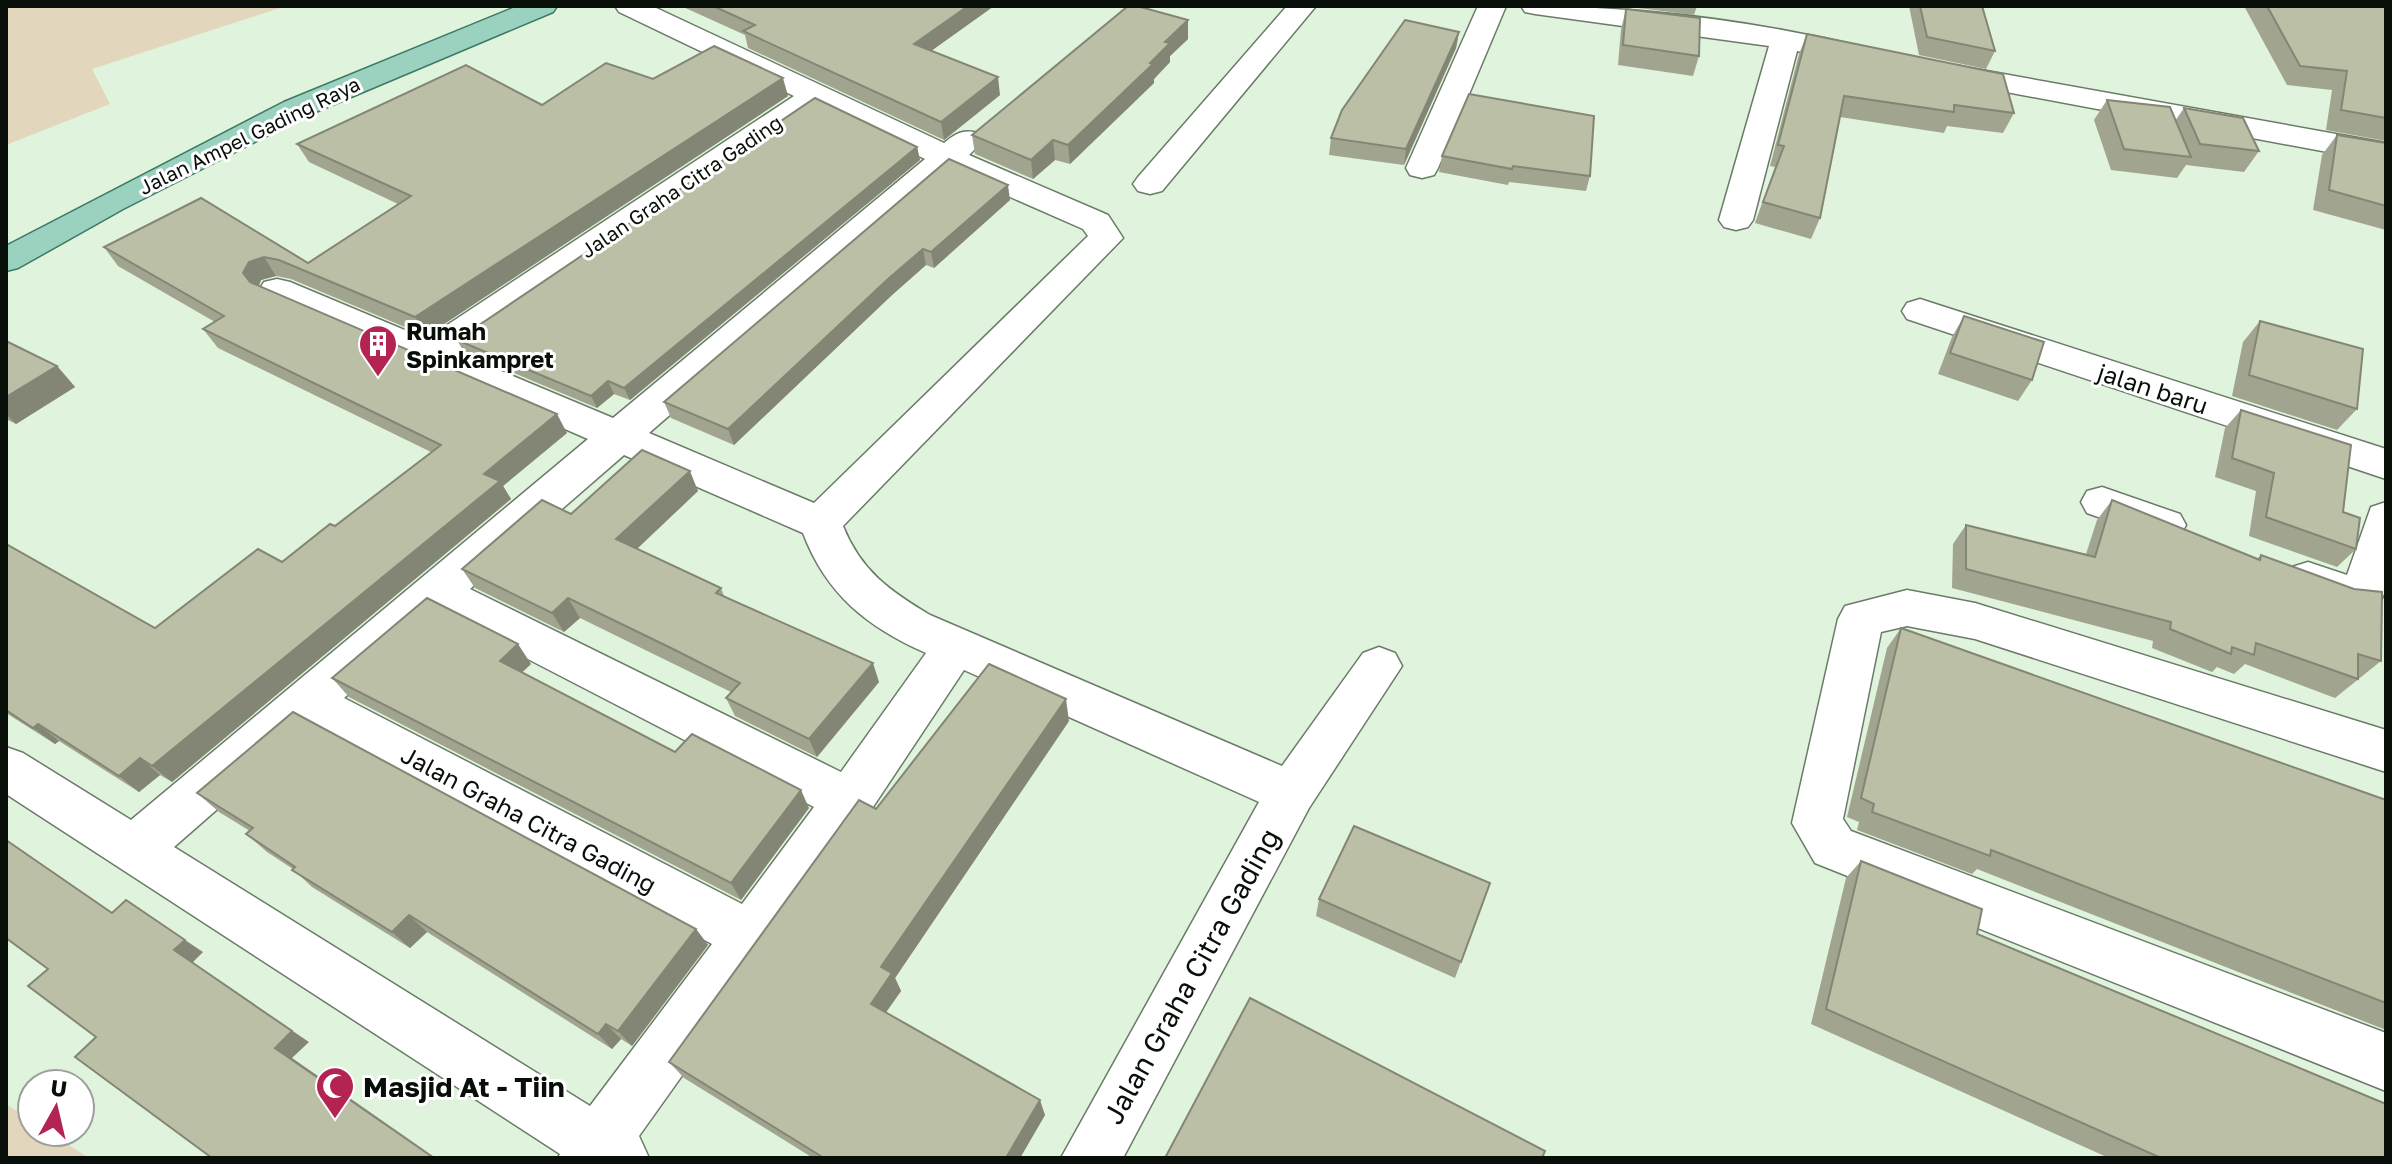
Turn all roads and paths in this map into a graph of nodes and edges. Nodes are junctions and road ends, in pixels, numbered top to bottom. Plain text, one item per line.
1 (543, 6) edge
2 (629, 6) edge
3 (1302, 6) edge
4 (1492, 6) edge
5 (1535, 6) edge
6 (1589, 10) edge
7 (1785, 40) junction
8 (1893, 62) edge
9 (1923, 68) edge
10 (814, 96) junction
11 (994, 119) edge
12 (2386, 153) edge
13 (947, 157) junction
14 (1422, 168) dead end
15 (1150, 184) dead end
16 (1736, 220) dead end
17 (6, 260) edge
18 (277, 290) edge
19 (1920, 311) dead end
20 (429, 355) junction
21 (621, 437) junction
22 (2386, 464) edge
23 (2102, 502) dead end
24 (2386, 518) edge
25 (820, 523) junction
26 (2203, 540) edge
27 (2274, 567) edge
28 (435, 591) junction
29 (943, 665) dead end
30 (1379, 666) dead end
31 (308, 702) junction
32 (2386, 751) edge
33 (6, 768) edge
34 (1291, 793) junction
35 (849, 800) junction
36 (133, 850) junction
37 (750, 936) junction
38 (2386, 1062) edge
39 (602, 1154) edge
40 (1091, 1158) edge

1 - 17 main road, Jalan Ampel Gading Raya
2 - 10 street, Jalan Graha Citra Gading
3 - 15 street
4 - 14 street
5 - 6 street
6 - 7 street
7 - 8 street
7 - 16 street
9 - 12 street
10 - 13 street, Jalan Graha Citra Gading
10 - 20 street, Jalan Graha Citra Gading
11 - 13 street
13 - 21 street
13 - 25 street, Jalan Graha Citra Gading
18 - 20 street
19 - 22 street, jalan baru
20 - 21 street
21 - 25 street
21 - 28 street
23 - 26 street
24 - 27 street
25 - 34 street
28 - 31 street
28 - 35 street
29 - 35 street
30 - 34 street, Jalan Graha Citra Gading
31 - 36 street
31 - 37 street, Jalan Graha Citra Gading
32 - 38 street
33 - 36 street
34 - 40 street, Jalan Graha Citra Gading
35 - 37 street
36 - 39 street
37 - 39 street

